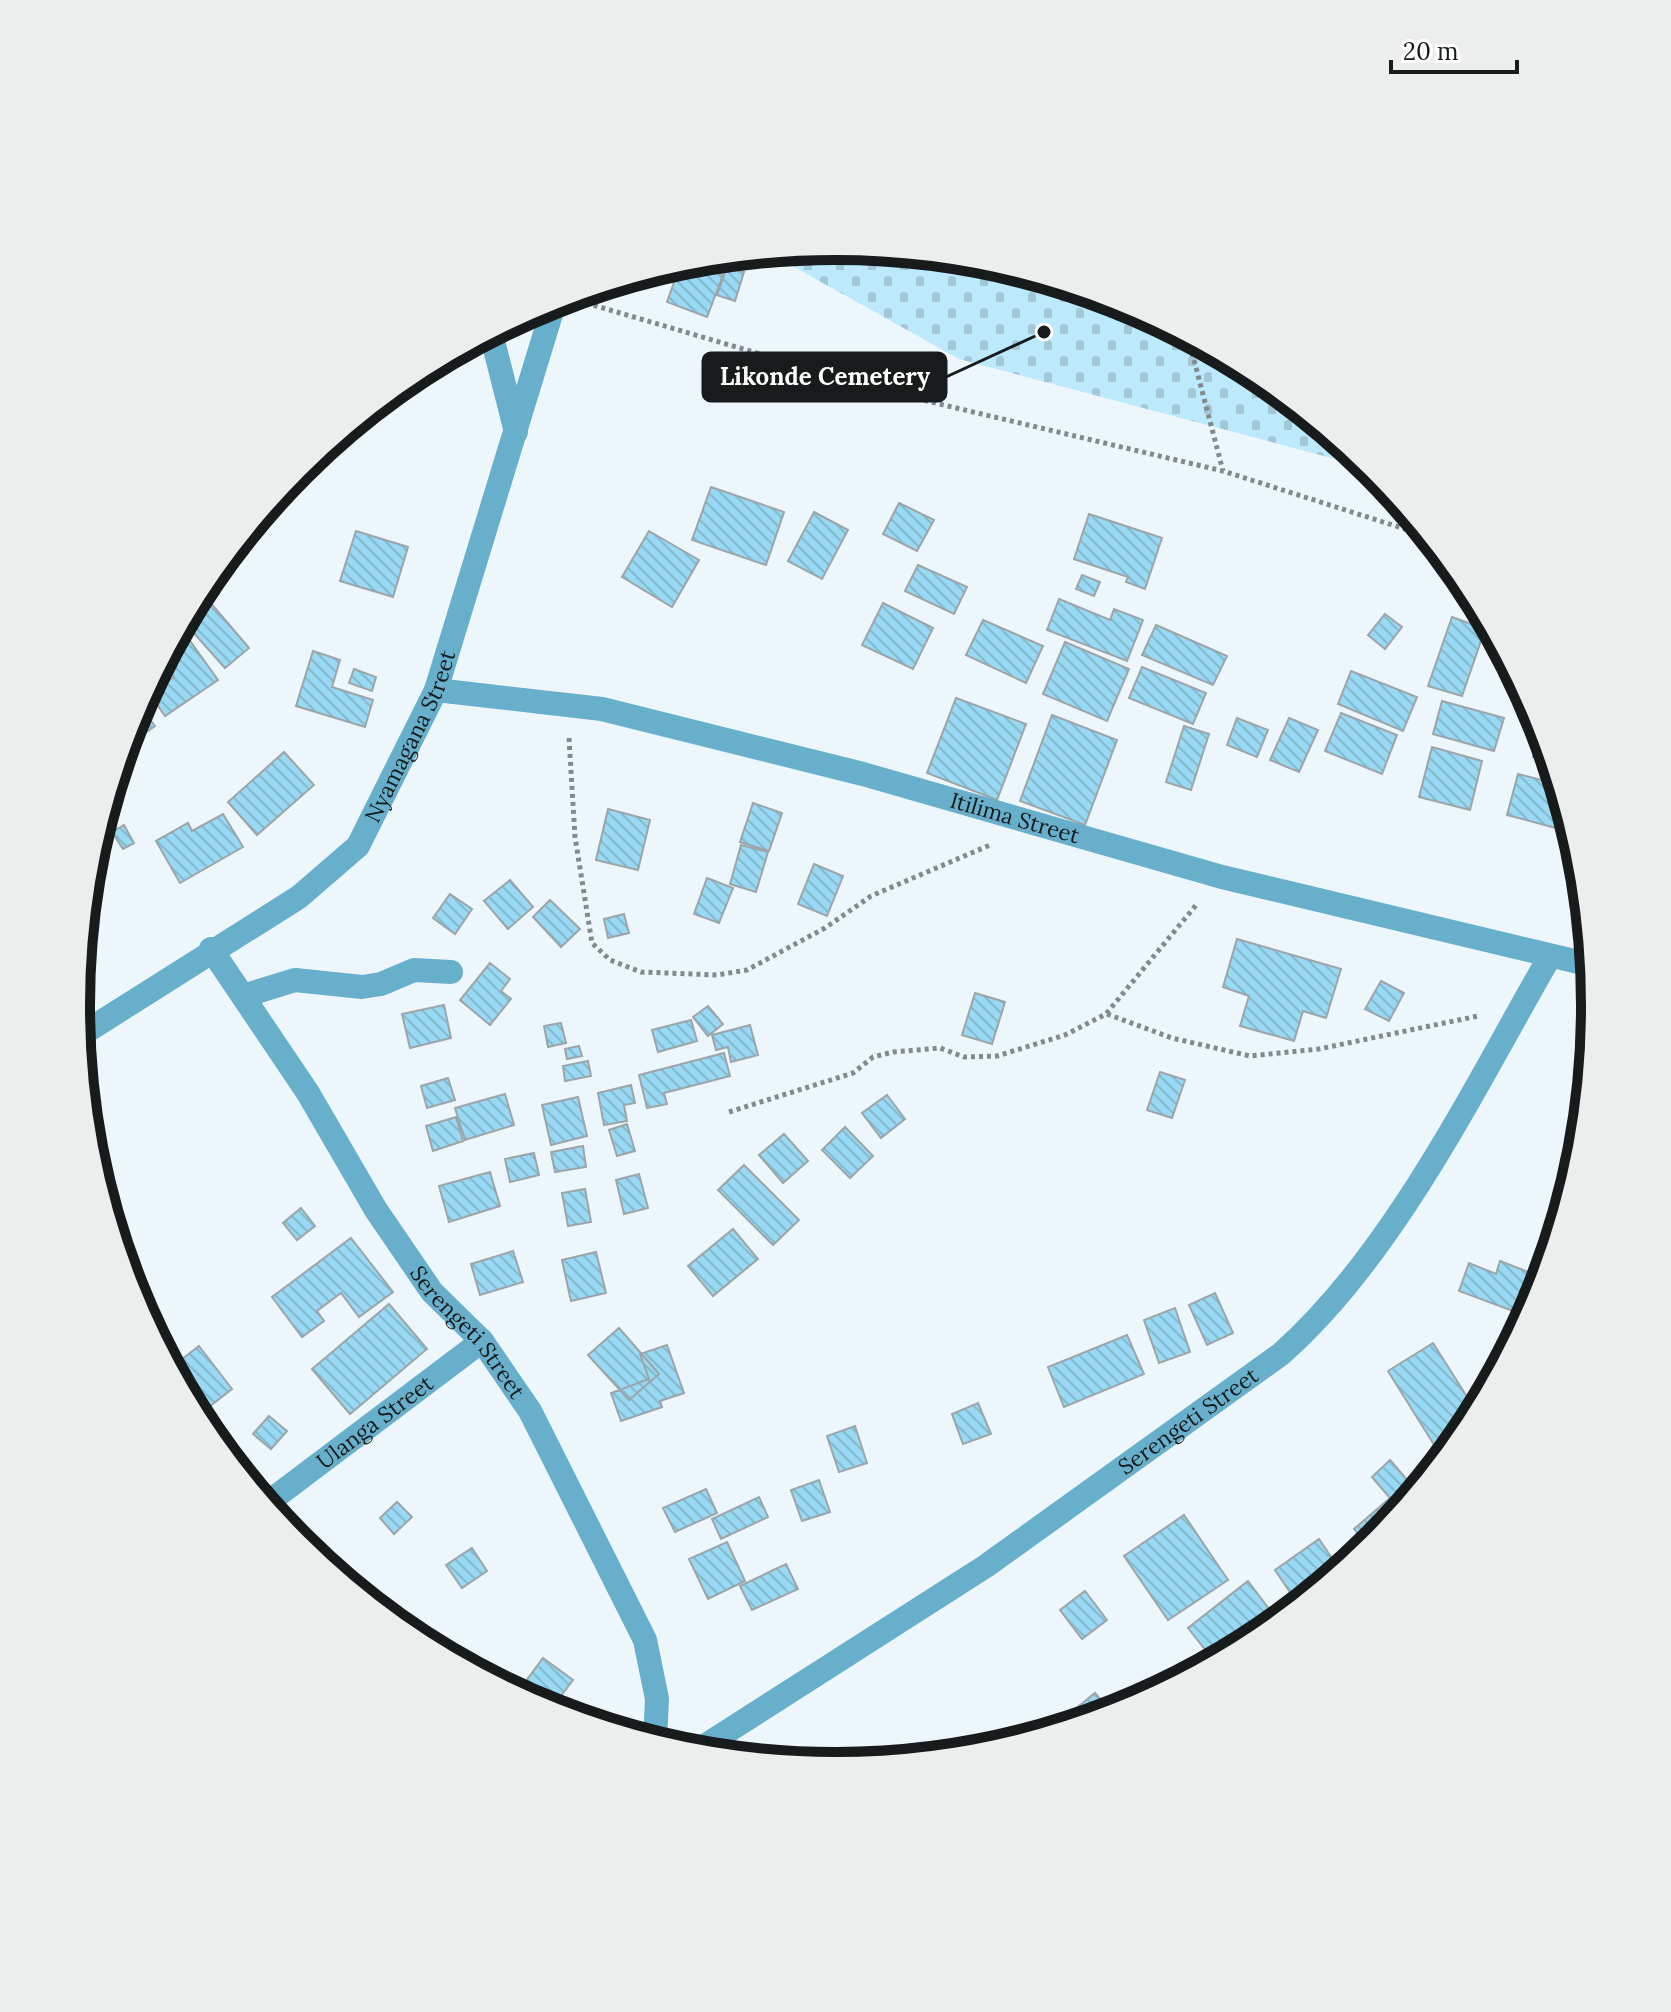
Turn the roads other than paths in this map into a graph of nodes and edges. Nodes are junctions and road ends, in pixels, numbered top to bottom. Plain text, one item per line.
1 (550, 317) edge
2 (494, 344) edge
3 (516, 434) junction
4 (436, 690) junction
5 (211, 949) junction
6 (1549, 958) junction
7 (1579, 963) edge
8 (451, 972) dead end
9 (243, 996) junction
10 (91, 1028) edge
11 (482, 1341) junction
12 (275, 1498) edge
13 (656, 1729) edge
14 (713, 1741) edge

1 - 3 street, Nyamagana Street
2 - 3 street
3 - 4 street, Nyamagana Street
4 - 5 street, Nyamagana Street
4 - 6 street, Itilima Street
5 - 9 street, Serengeti Street
5 - 10 street, Nyamagana Street
6 - 7 street, Itilima Street
6 - 14 street, Serengeti Street
8 - 9 street
9 - 11 street, Serengeti Street
11 - 12 street, Ulanga Street
11 - 13 street, Serengeti Street

